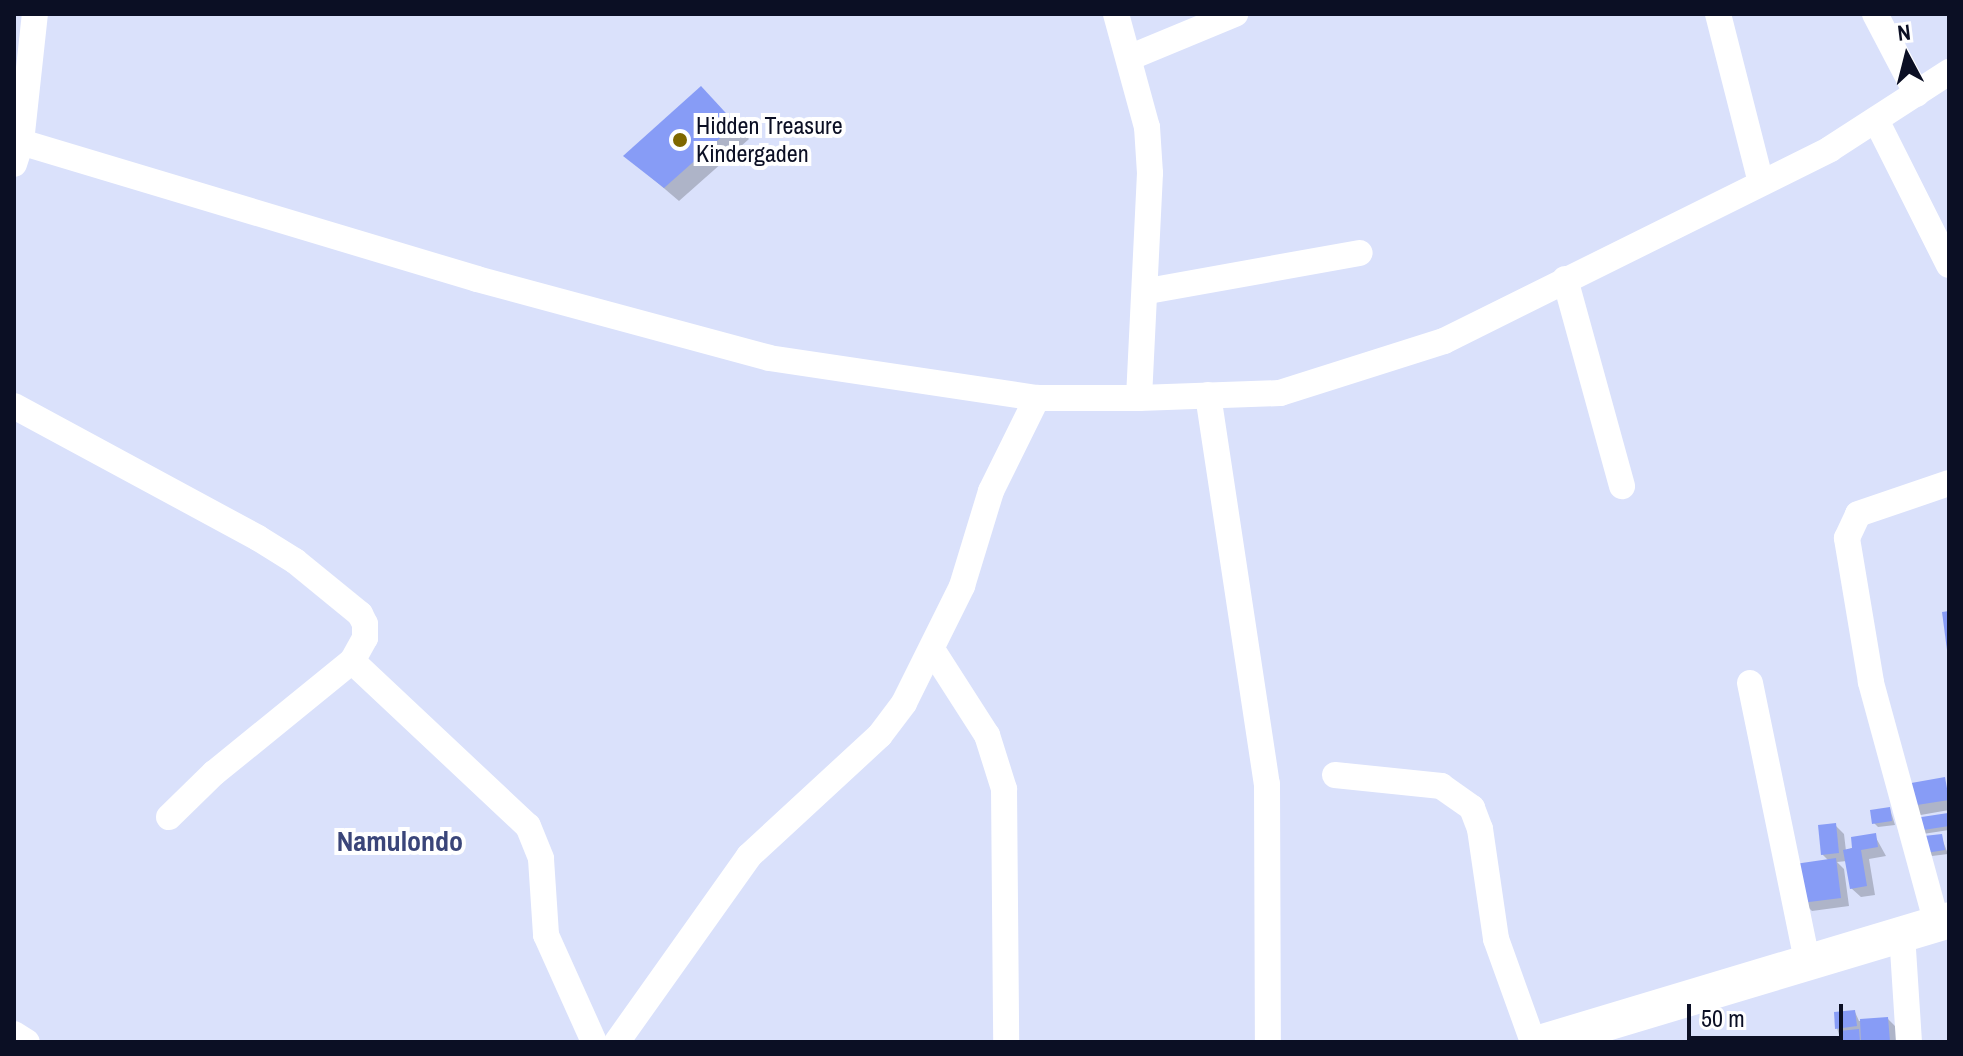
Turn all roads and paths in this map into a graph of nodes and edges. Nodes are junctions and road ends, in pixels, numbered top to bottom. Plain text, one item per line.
1 (35, 14) edge
2 (1116, 14) edge
3 (1235, 14) edge
4 (1718, 14) edge
5 (1875, 14) edge
6 (1131, 57) junction
7 (1949, 72) edge
8 (1917, 94) junction
9 (1877, 122) junction
10 (16, 149) edge
11 (1761, 183) junction
12 (1360, 253) dead end
13 (1949, 265) edge
14 (1565, 279) junction
15 (1148, 291) junction
16 (1208, 395) junction
17 (1037, 398) junction
18 (1139, 398) junction
19 (14, 406) edge
20 (1949, 483) edge
21 (1622, 486) dead end
22 (933, 651) junction
23 (352, 661) junction
24 (1750, 683) dead end
25 (1335, 775) dead end
26 (169, 817) dead end
27 (1943, 922) edge
28 (1902, 934) junction
29 (1807, 961) junction
30 (14, 1034) edge
31 (27, 1042) edge
32 (594, 1042) edge
33 (617, 1042) edge
34 (1006, 1042) edge
35 (1268, 1042) edge
36 (1533, 1042) edge
37 (1543, 1042) edge
38 (1909, 1042) edge

1 - 10 street
2 - 6 street
3 - 6 street
4 - 11 street
5 - 8 street
6 - 15 street
7 - 8 street
8 - 9 street
9 - 11 street
9 - 13 street
10 - 17 street
11 - 14 street
12 - 15 street
14 - 16 street
14 - 21 street
15 - 18 street
16 - 18 street
16 - 35 street
17 - 18 street
17 - 22 street
19 - 23 street
20 - 27 street
22 - 33 street
22 - 34 street
23 - 26 street
23 - 32 street
24 - 29 street
25 - 36 street
27 - 28 highway
28 - 29 highway
28 - 38 street
29 - 37 highway
30 - 31 street

